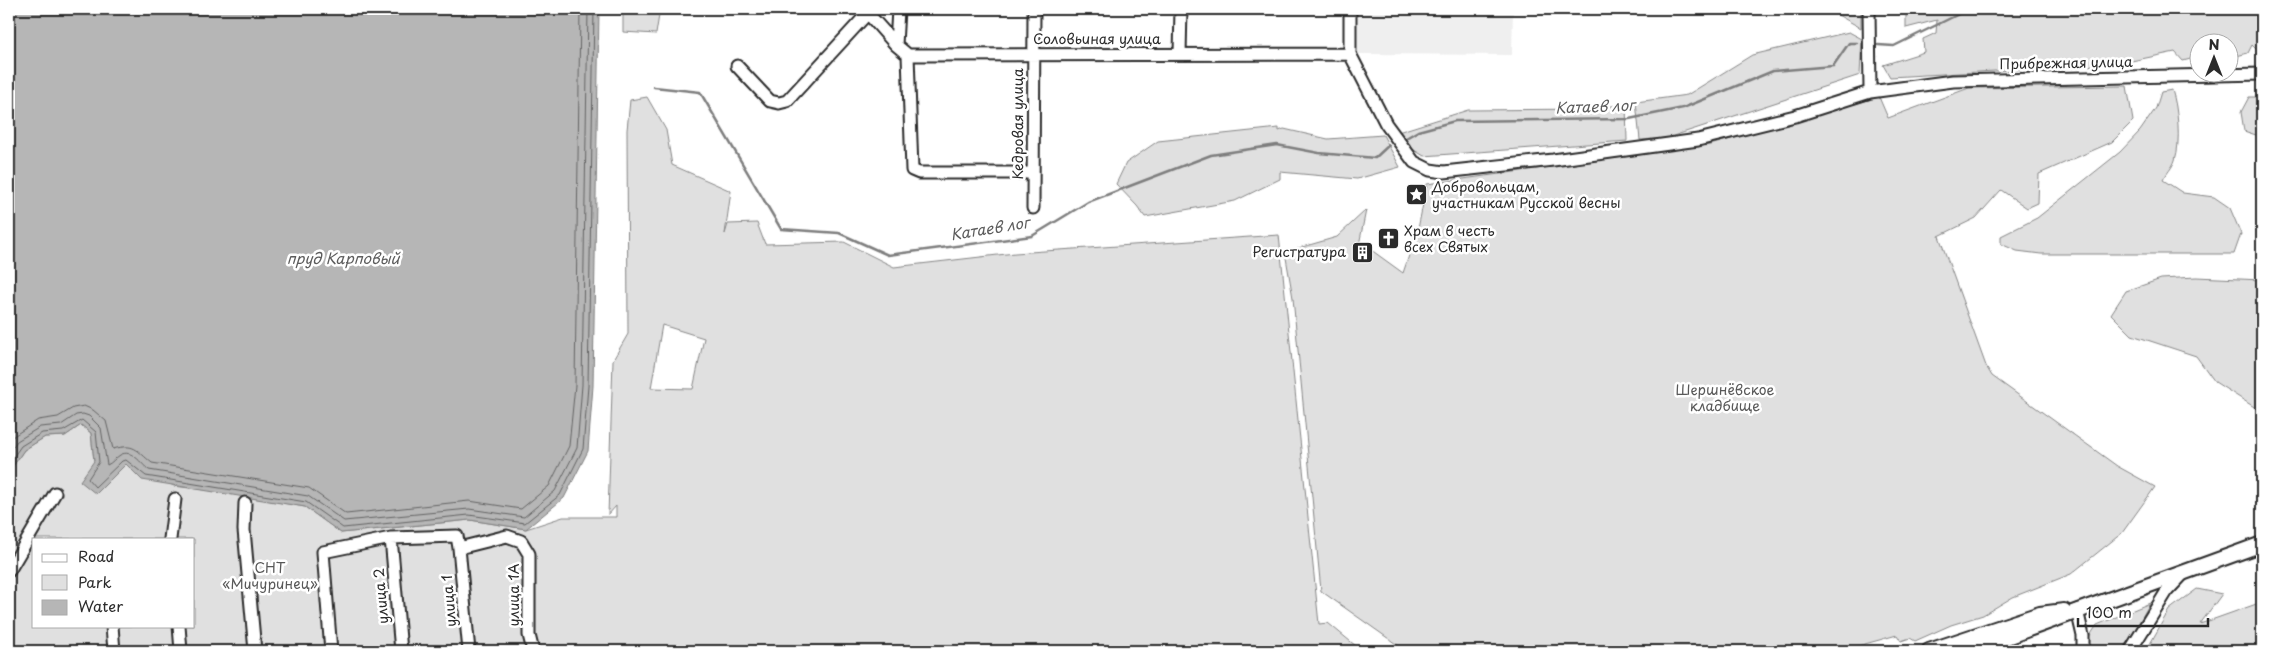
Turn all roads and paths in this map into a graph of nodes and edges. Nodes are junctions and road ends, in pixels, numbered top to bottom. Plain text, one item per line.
1 (898, 9) edge
2 (1034, 9) edge
3 (1181, 9) edge
4 (1350, 9) edge
5 (1872, 10) edge
6 (866, 11) edge
7 (896, 45) junction
8 (1033, 54) junction
9 (1180, 54) junction
10 (1350, 54) junction
11 (908, 55) junction
12 (737, 66) dead end
13 (2262, 74) edge
14 (1870, 92) junction
15 (1033, 173) junction
16 (1034, 208) dead end
17 (55, 493) dead end
18 (175, 499) dead end
19 (245, 503) dead end
20 (170, 538) edge
21 (391, 538) junction
22 (2262, 544) edge
23 (459, 548) junction
24 (2186, 570) junction
25 (9, 571) edge
26 (2077, 610) junction
27 (112, 628) edge
28 (178, 628) edge
29 (114, 651) edge
30 (181, 651) edge
31 (255, 651) edge
32 (331, 651) edge
33 (401, 651) edge
34 (469, 651) edge
35 (533, 651) edge
36 (1929, 651) edge
37 (1968, 651) edge
38 (2083, 651) edge
39 (2130, 651) edge

1 - 7 street
2 - 8 street, Кедровая улица
3 - 9 street
4 - 10 street
5 - 14 street
6 - 7 street
6 - 12 street
7 - 11 street
8 - 9 street, Соловьиная улица
8 - 11 street, Соловьиная улица
8 - 15 street, Кедровая улица
9 - 10 street, Соловьиная улица
10 - 14 street, Прибрежная улица
11 - 15 street
13 - 14 street, Прибрежная улица
15 - 16 street, Кедровая улица
17 - 25 street
18 - 20 street
19 - 31 street
21 - 23 street
21 - 32 street
21 - 33 street, улица 2
22 - 24 main road
23 - 34 street, улица 1
23 - 35 street, улица 1А
24 - 26 main road
24 - 39 street
26 - 36 main road
26 - 37 main road
26 - 38 street
27 - 29 street
28 - 30 street

